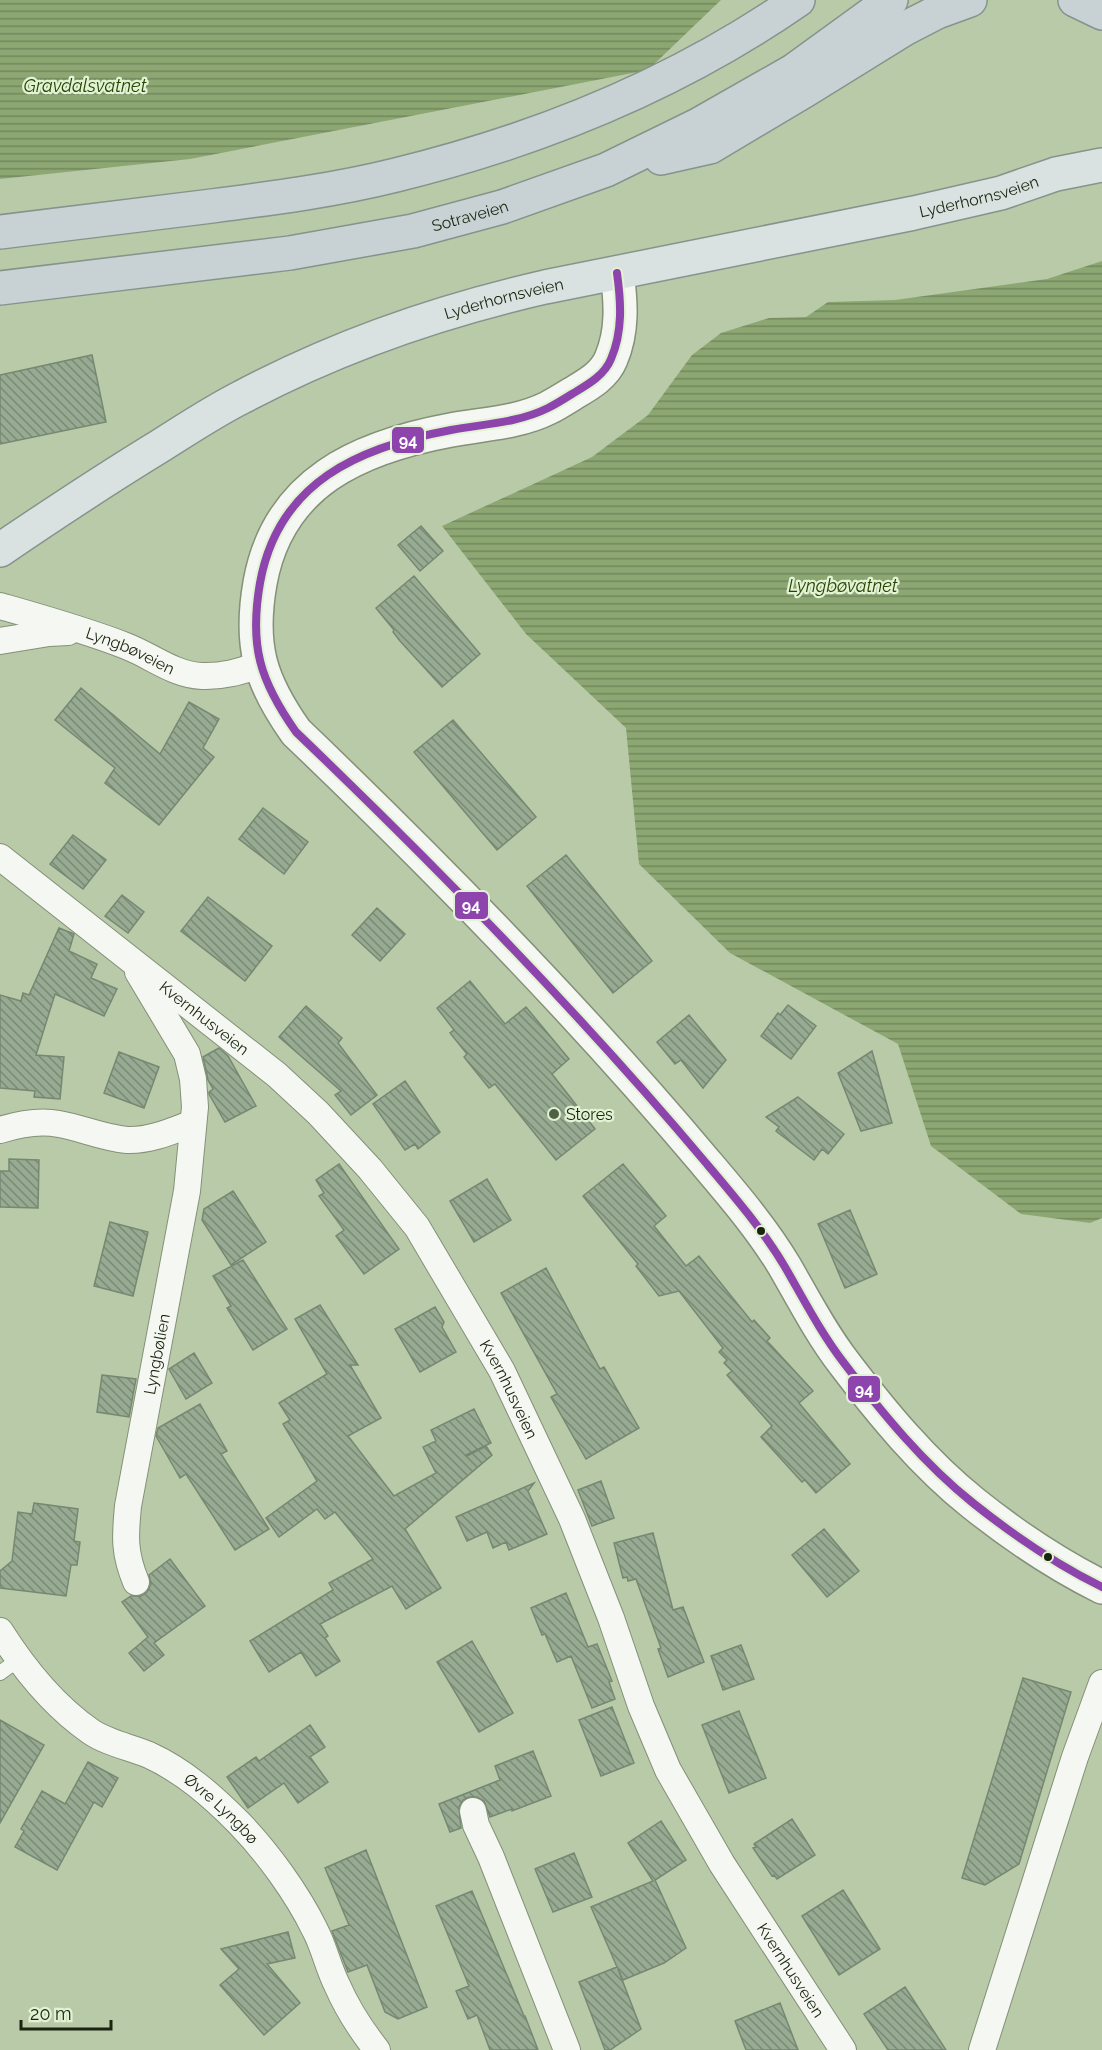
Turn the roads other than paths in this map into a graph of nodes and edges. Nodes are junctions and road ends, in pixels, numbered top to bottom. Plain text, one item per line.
1 (798, 0) edge
2 (891, 0) edge
3 (970, 0) edge
4 (1075, 0) edge
5 (1102, 13) edge
6 (1102, 140) edge
7 (1102, 165) edge
8 (606, 170) junction
9 (1056, 174) junction
10 (0, 232) edge
11 (617, 273) junction
12 (0, 288) edge
13 (0, 550) edge
14 (0, 606) edge
15 (87, 632) junction
16 (0, 641) edge
17 (260, 665) junction
18 (0, 857) edge
19 (134, 964) junction
20 (194, 1123) junction
21 (0, 1130) edge
22 (135, 1582) dead end
23 (1102, 1587) edge
24 (0, 1631) edge
25 (9, 1666) edge
26 (1102, 1683) edge
27 (473, 1811) dead end
28 (377, 2050) edge
29 (567, 2050) edge
30 (843, 2050) edge
31 (982, 2050) edge

1 - 10 highway
2 - 8 highway, Sotraveien
3 - 8 highway
4 - 5 highway
6 - 9 main road, Lyderhornsveien
7 - 9 main road, Lyderhornsveien
8 - 12 highway, Sotraveien
9 - 11 main road, Lyderhornsveien
11 - 13 main road, Lyderhornsveien
11 - 17 street
14 - 15 street, Lyngbøveien
15 - 16 street
15 - 17 street, Lyngbøveien
17 - 23 street
18 - 19 street, Kvernhusveien
19 - 20 street, Lyngbølien
19 - 30 street, Kvernhusveien
20 - 21 street
20 - 22 street, Lyngbølien
24 - 25 street, Øvre Lyngbø
25 - 28 street, Øvre Lyngbø
26 - 31 street
27 - 29 street

